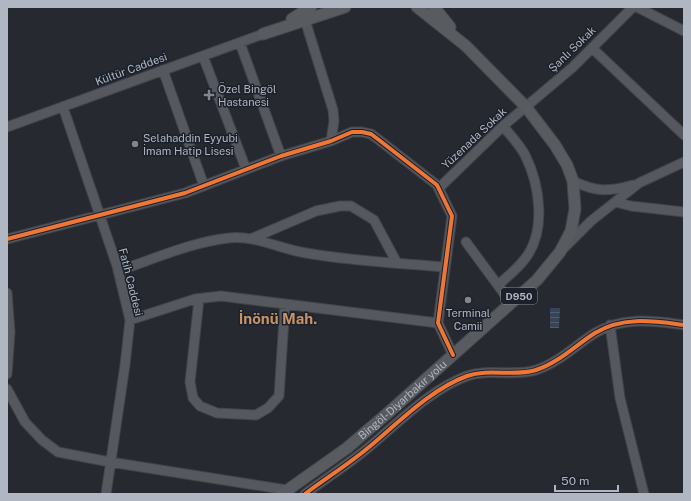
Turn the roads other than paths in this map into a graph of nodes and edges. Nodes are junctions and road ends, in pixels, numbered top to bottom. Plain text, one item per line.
1 (310, 7) edge
2 (323, 7) edge
3 (345, 7) edge
4 (418, 7) edge
5 (434, 7) edge
6 (633, 7) edge
7 (637, 7) edge
8 (305, 20) junction
9 (684, 31) edge
10 (263, 34) junction
11 (240, 43) junction
12 (466, 46) junction
13 (592, 48) junction
14 (203, 56) junction
15 (163, 70) junction
16 (63, 107) junction
17 (526, 107) junction
18 (503, 126) junction
19 (7, 127) edge
20 (684, 134) edge
21 (330, 141) junction
22 (281, 156) junction
23 (684, 162) edge
24 (246, 169) junction
25 (573, 181) junction
26 (639, 183) junction
27 (204, 186) junction
28 (439, 188) junction
29 (615, 202) junction
30 (684, 212) edge
31 (100, 215) junction
32 (253, 238) junction
33 (7, 239) edge
34 (466, 242) dead end
35 (560, 252) junction
36 (397, 263) junction
37 (444, 267) junction
38 (118, 271) junction
39 (498, 285) junction
40 (7, 293) edge
41 (200, 299) junction
42 (511, 303) junction
43 (285, 304) junction
44 (130, 320) junction
45 (438, 323) junction
46 (684, 325) edge
47 (610, 326) junction
48 (453, 355) junction
49 (7, 374) edge
50 (7, 389) edge
51 (110, 462) junction
52 (285, 492) edge
53 (106, 494) edge
54 (306, 494) edge
55 (644, 494) edge

1 - 10 main road
2 - 10 main road
3 - 8 main road
4 - 12 main road, Bingöl-Diyarbakır yolu / D950
5 - 12 main road, Bingöl-Diyarbakır yolu / D950
6 - 13 street, Şanlı Sokak
7 - 9 street
8 - 10 main road
8 - 21 street
10 - 11 street, Kültür Caddesi
11 - 14 street, Kültür Caddesi
11 - 22 street
12 - 17 main road, Bingöl-Diyarbakır yolu / D950
13 - 17 street, Şanlı Sokak
13 - 20 street
14 - 15 street, Kültür Caddesi
14 - 24 street
15 - 16 street, Kültür Caddesi
15 - 27 street
16 - 19 street, Kültür Caddesi
16 - 31 street, Fatih Caddesi
17 - 18 street, Yüzenada Sokak
17 - 25 main road, Bingöl-Diyarbakır yolu / D950
18 - 28 street, Yüzenada Sokak
18 - 39 street
21 - 22 street
21 - 28 street
22 - 24 street
23 - 26 street
24 - 27 street
25 - 26 street
25 - 35 main road, Bingöl-Diyarbakır yolu / D950
26 - 29 street
27 - 31 street
28 - 37 street
29 - 30 street
29 - 35 street
31 - 33 street
31 - 38 street, Fatih Caddesi
32 - 36 street
32 - 36 street
32 - 38 street
34 - 39 street
35 - 42 main road, Bingöl-Diyarbakır yolu / D950
36 - 37 street
37 - 45 street
38 - 44 street, Fatih Caddesi
39 - 42 street
40 - 49 street
41 - 43 street
41 - 43 street
41 - 44 street
42 - 48 main road, Bingöl-Diyarbakır yolu / D950
43 - 45 street
44 - 51 street, Fatih Caddesi
45 - 48 street
46 - 47 street
47 - 54 street
47 - 55 street
48 - 52 main road, Bingöl-Diyarbakır yolu / D950
50 - 51 street
51 - 52 street
51 - 53 street, Fatih Caddesi

